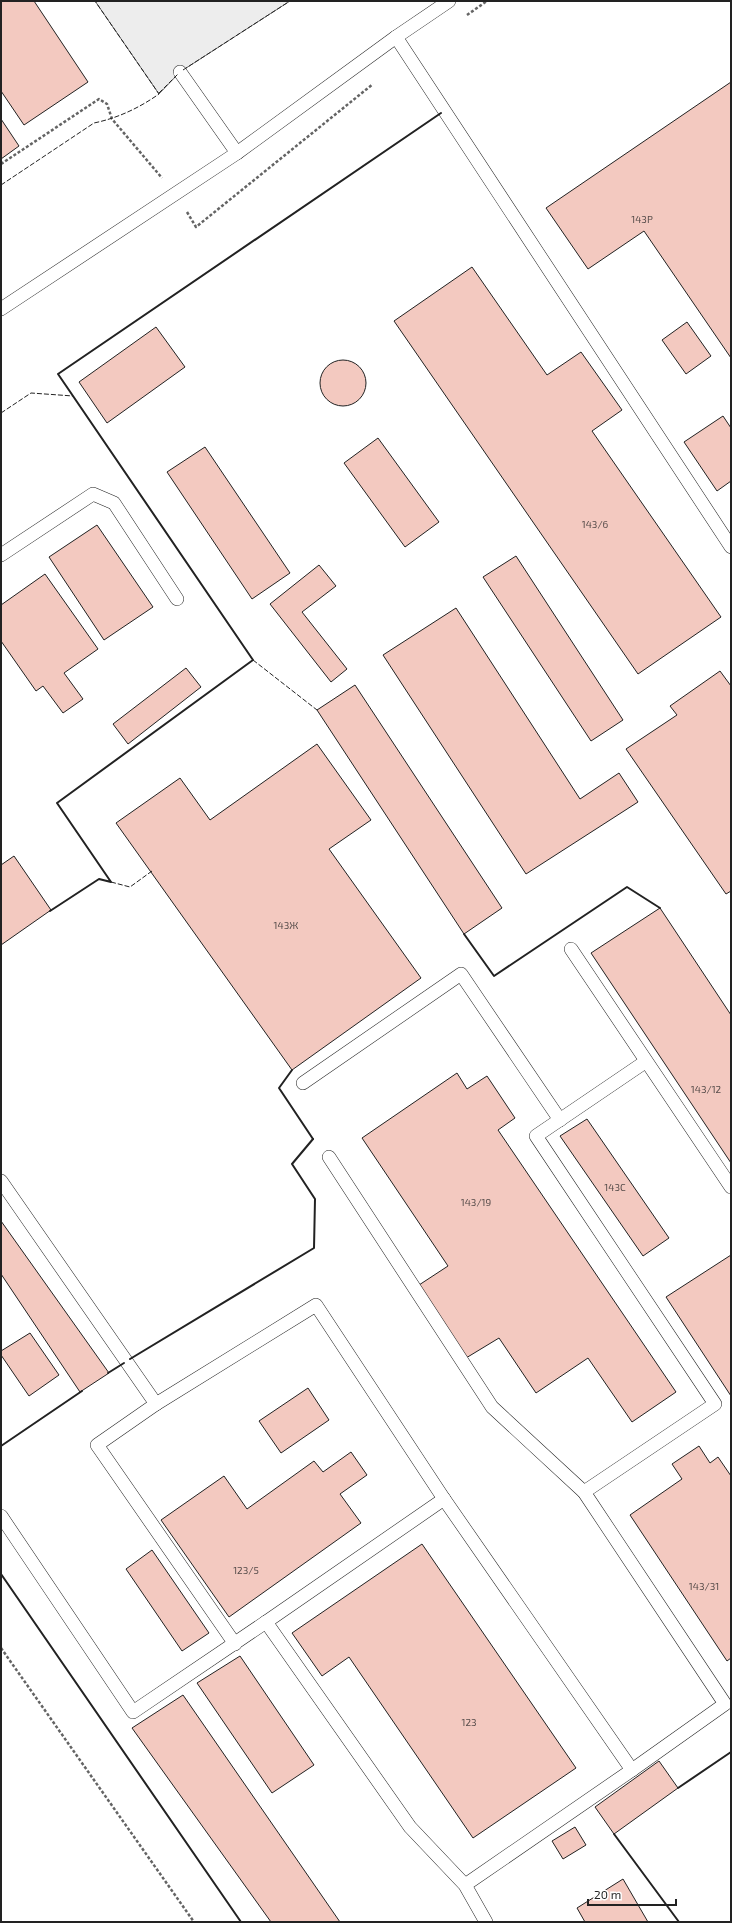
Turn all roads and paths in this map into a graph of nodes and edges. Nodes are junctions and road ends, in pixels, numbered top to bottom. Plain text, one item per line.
1 (449, 1) edge
2 (396, 37) junction
3 (180, 72) dead end
4 (237, 153) junction
5 (1, 309) edge
6 (731, 547) edge
7 (1, 555) edge
8 (177, 599) dead end
9 (571, 950) dead end
10 (645, 1062) junction
11 (303, 1083) dead end
12 (560, 1120) junction
13 (329, 1158) dead end
14 (1, 1181) edge
15 (731, 1187) edge
16 (156, 1404) junction
17 (584, 1492) junction
18 (444, 1499) junction
19 (1, 1516) edge
20 (266, 1622) junction
21 (235, 1644) junction
22 (1, 1648) edge
23 (728, 1701) edge
24 (632, 1770) junction
25 (465, 1885) junction
26 (194, 1922) edge
27 (486, 1922) edge

1 - 2 lane
2 - 4 lane
2 - 6 lane
3 - 4 lane
4 - 5 lane
7 - 8 lane
9 - 10 lane
10 - 12 lane
10 - 15 lane
11 - 12 lane
12 - 17 lane
13 - 17 lane
14 - 16 lane
16 - 18 lane
16 - 21 lane
17 - 23 lane
18 - 20 lane
18 - 24 lane
19 - 21 lane
20 - 21 lane
20 - 25 lane
22 - 26 path
23 - 24 lane
24 - 25 lane
25 - 27 lane

